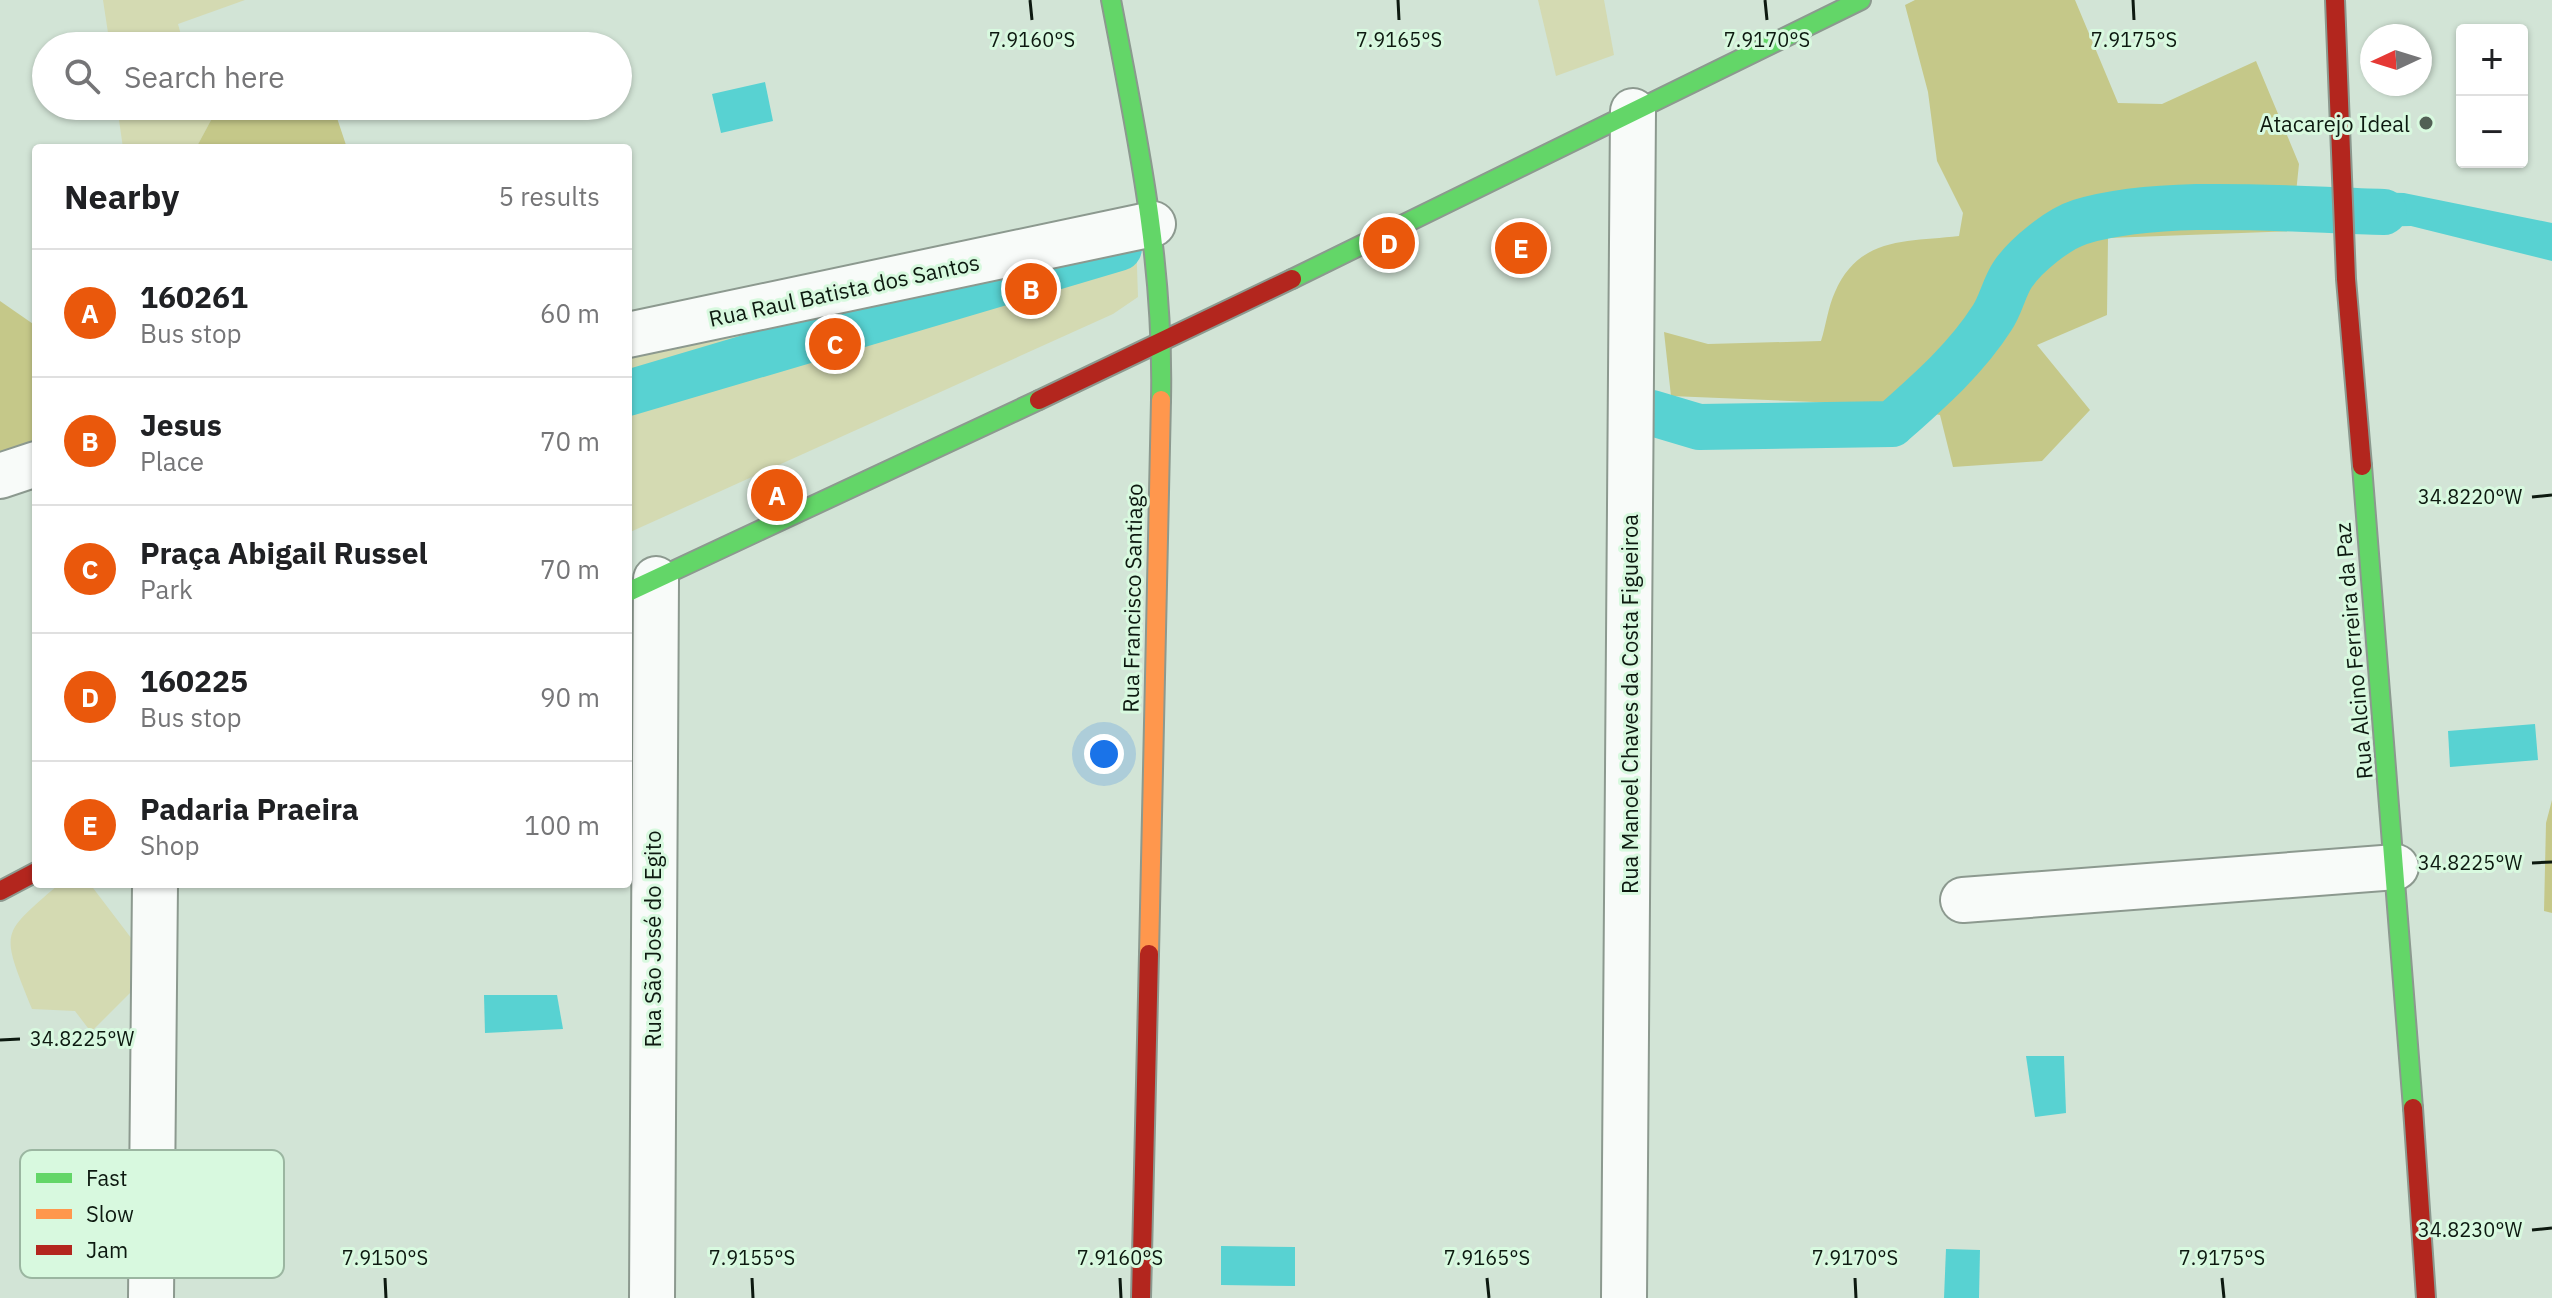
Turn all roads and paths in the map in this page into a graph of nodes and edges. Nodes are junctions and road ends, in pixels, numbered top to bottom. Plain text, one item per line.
1 (1111, 0) edge
2 (1861, 0) edge
3 (2335, 0) edge
4 (1633, 111) junction
5 (1153, 224) junction
6 (632, 334) edge
7 (1162, 343) junction
8 (32, 465) edge
9 (0, 476) edge
10 (642, 586) edge
11 (2396, 867) junction
12 (32, 874) edge
13 (155, 888) edge
14 (0, 891) edge
15 (1963, 900) dead end
16 (152, 1150) edge
17 (151, 1278) edge
18 (151, 1298) edge
19 (652, 1298) edge
20 (1141, 1298) edge
21 (1624, 1298) edge
22 (2426, 1298) edge

1 - 5 street, Rua Francisco Santiago
2 - 4 street
3 - 11 street, Rua Alcino Ferreira da Paz
4 - 7 street
4 - 21 street, Rua Manoel Chaves da Costa Figueiroa
5 - 6 street, Rua Raul Batista dos Santos
5 - 7 street, Rua Francisco Santiago
7 - 10 street
7 - 20 street, Rua Francisco Santiago
8 - 9 street
10 - 19 street, Rua São José do Egito
11 - 15 street
11 - 22 street, Rua Alcino Ferreira da Paz
12 - 14 street
13 - 16 street
17 - 18 street

